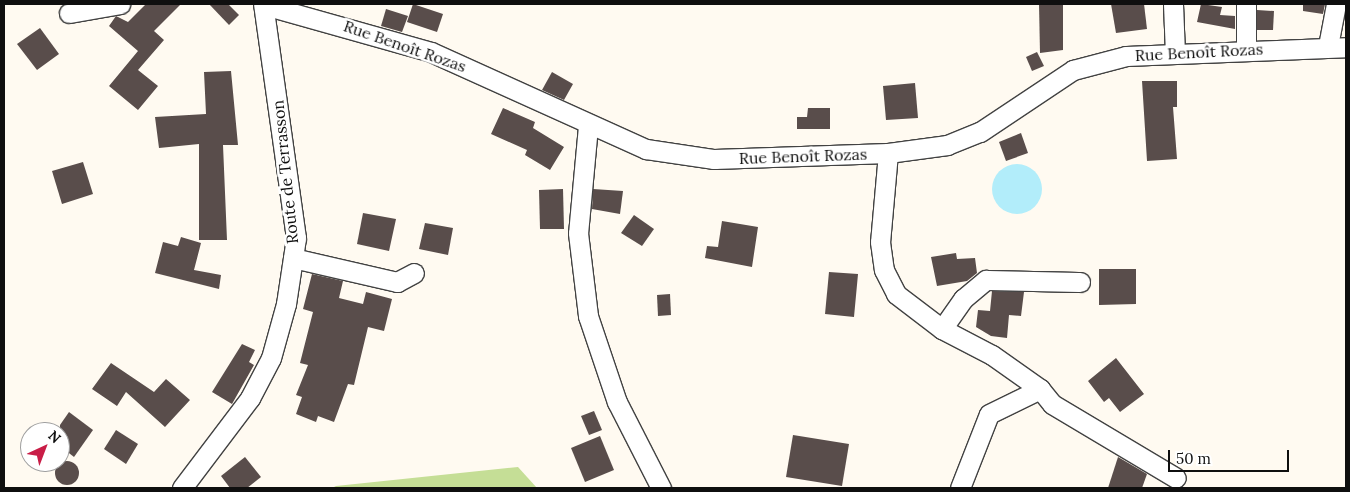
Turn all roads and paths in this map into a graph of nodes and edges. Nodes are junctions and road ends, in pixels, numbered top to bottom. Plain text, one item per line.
1 (120, 4) edge
2 (263, 4) edge
3 (1173, 4) edge
4 (1246, 4) edge
5 (1336, 4) edge
6 (300, 8) edge
7 (69, 13) dead end
8 (1337, 47) edge
9 (1246, 50) junction
10 (1176, 53) junction
11 (588, 126) junction
12 (888, 153) junction
13 (293, 258) junction
14 (414, 273) dead end
15 (1080, 282) dead end
16 (942, 329) junction
17 (1040, 389) junction
18 (1176, 478) dead end
19 (182, 488) edge
20 (661, 488) edge
21 (960, 488) edge

1 - 7 street
2 - 6 street, Rue Benoît Rozas
2 - 13 street, Route de Terrasson
3 - 10 street
4 - 9 street
5 - 8 street
6 - 11 street, Rue Benoît Rozas
8 - 9 street, Rue Benoît Rozas
9 - 10 street, Rue Benoît Rozas
10 - 12 street, Rue Benoît Rozas
11 - 12 street, Rue Benoît Rozas
11 - 20 street
12 - 16 street
13 - 14 street
13 - 19 street, Route de Terrasson
15 - 16 street
16 - 17 street
17 - 18 street
17 - 21 street

